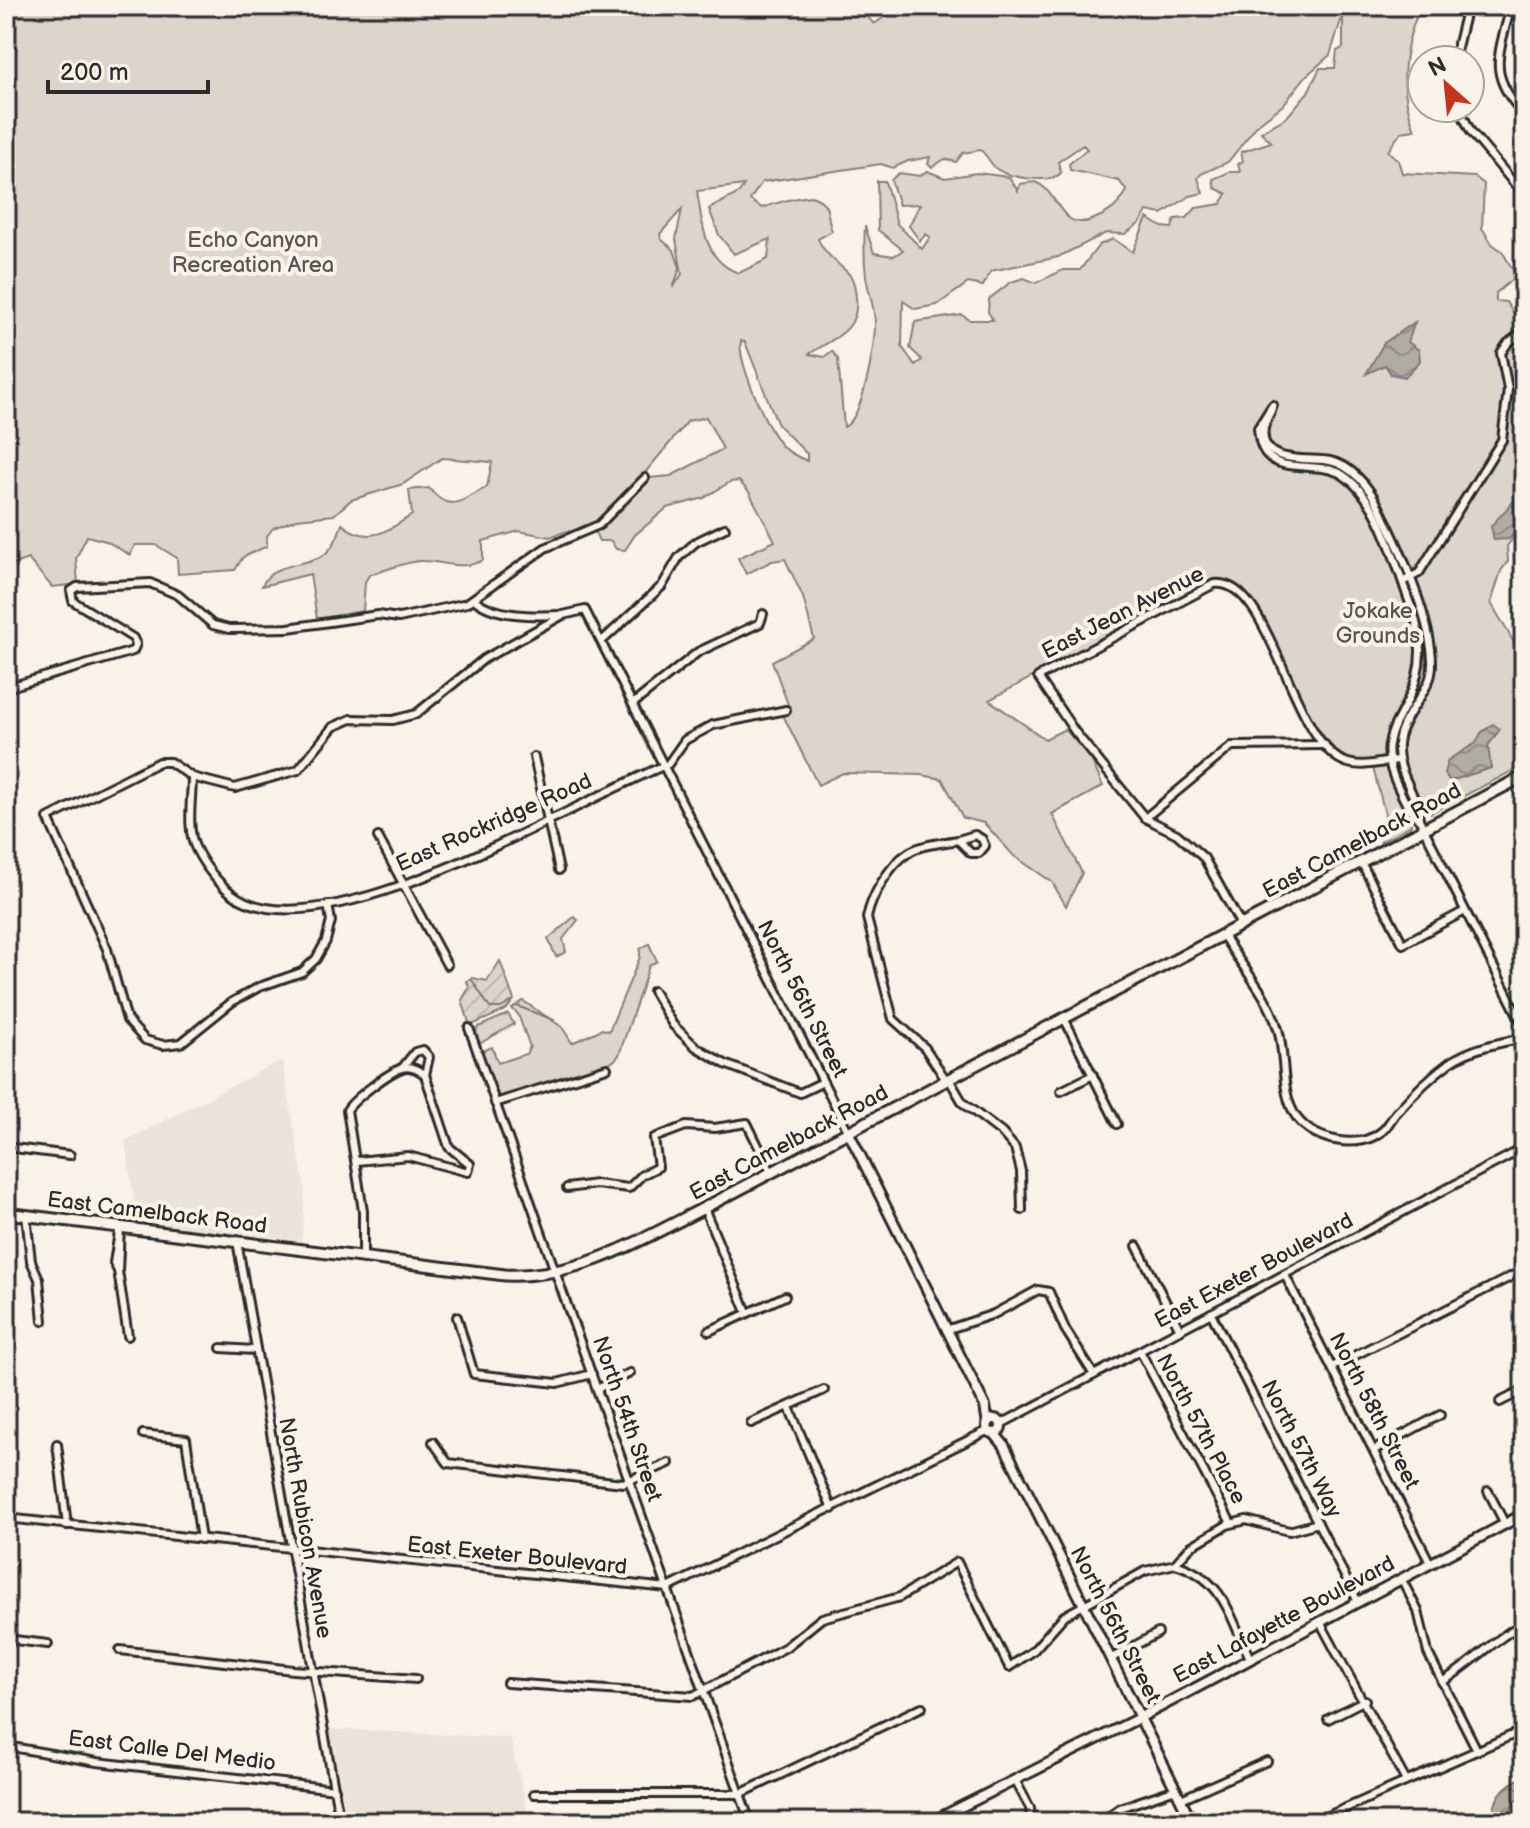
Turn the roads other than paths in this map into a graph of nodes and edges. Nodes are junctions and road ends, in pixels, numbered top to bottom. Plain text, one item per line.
1 (1467, 6) edge
2 (1511, 6) edge
3 (1458, 44) edge
4 (1524, 114) edge
5 (1467, 124) edge
6 (1524, 195) edge
7 (1524, 331) edge
8 (645, 478) dead end
9 (725, 528) dead end
10 (1405, 580) junction
11 (474, 599) junction
12 (763, 614) dead end
13 (563, 615) junction
14 (602, 641) junction
15 (6, 688) edge
16 (634, 703) junction
17 (786, 710) dead end
18 (1325, 745) junction
19 (534, 757) dead end
20 (1398, 760) junction
21 (1389, 761) junction
22 (664, 766) junction
23 (1524, 776) edge
24 (192, 777) junction
25 (1145, 818) junction
26 (1419, 819) junction
27 (548, 820) junction
28 (1424, 829) junction
29 (378, 837) dead end
30 (958, 840) dead end
31 (1361, 862) junction
32 (559, 870) dead end
33 (404, 884) junction
34 (328, 905) junction
35 (1465, 911) junction
36 (1241, 925) junction
37 (1223, 935) junction
38 (447, 965) dead end
39 (653, 991) dead end
40 (1064, 1018) junction
41 (1524, 1027) edge
42 (469, 1028) dead end
43 (1524, 1038) edge
44 (403, 1067) junction
45 (607, 1068) dead end
46 (425, 1075) junction
47 (1093, 1075) junction
48 (947, 1079) junction
49 (823, 1082) junction
50 (1061, 1091) dead end
51 (495, 1103) junction
52 (1117, 1124) dead end
53 (848, 1131) junction
54 (6, 1147) edge
55 (449, 1147) junction
56 (1524, 1148) edge
57 (70, 1155) dead end
58 (357, 1161) junction
59 (435, 1161) junction
60 (771, 1172) junction
61 (567, 1188) dead end
62 (704, 1208) junction
63 (1022, 1210) dead end
64 (6, 1213) edge
65 (26, 1215) junction
66 (120, 1226) junction
67 (237, 1241) junction
68 (1137, 1246) dead end
69 (363, 1257) junction
70 (1524, 1270) edge
71 (556, 1272) junction
72 (1285, 1275) junction
73 (785, 1296) dead end
74 (747, 1312) junction
75 (1211, 1313) junction
76 (457, 1317) dead end
77 (43, 1321) dead end
78 (946, 1330) junction
79 (1180, 1330) junction
80 (709, 1331) dead end
81 (128, 1336) dead end
82 (221, 1348) dead end
83 (254, 1350) junction
84 (1140, 1351) junction
85 (1332, 1367) junction
86 (630, 1373) dead end
87 (592, 1374) junction
88 (1094, 1375) junction
89 (597, 1389) junction
90 (824, 1390) dead end
91 (1524, 1390) edge
92 (1500, 1402) dead end
93 (789, 1407) junction
94 (1440, 1415) dead end
95 (751, 1423) dead end
96 (995, 1426) junction
97 (143, 1434) dead end
98 (433, 1442) dead end
99 (57, 1444) dead end
100 (1374, 1450) junction
101 (669, 1463) dead end
102 (630, 1483) junction
103 (1488, 1491) dead end
104 (832, 1509) junction
105 (1524, 1514) edge
106 (6, 1518) edge
107 (1231, 1523) junction
108 (1318, 1523) junction
109 (1505, 1524) junction
110 (67, 1525) junction
111 (201, 1539) junction
112 (291, 1549) junction
113 (1430, 1563) junction
114 (1175, 1564) junction
115 (1401, 1578) junction
116 (668, 1588) junction
117 (1358, 1602) junction
118 (1085, 1605) junction
119 (1320, 1622) junction
120 (1524, 1623) edge
121 (1158, 1633) dead end
122 (6, 1639) edge
123 (48, 1644) dead end
124 (120, 1650) dead end
125 (1112, 1658) junction
126 (1250, 1658) junction
127 (313, 1672) junction
128 (416, 1679) dead end
129 (1442, 1682) junction
130 (507, 1683) dead end
131 (703, 1690) junction
132 (1365, 1700) junction
133 (922, 1707) dead end
134 (1141, 1717) junction
135 (1328, 1719) dead end
136 (1524, 1730) edge
137 (6, 1746) edge
138 (1477, 1750) junction
139 (1267, 1761) dead end
140 (1015, 1780) junction
141 (1406, 1781) junction
142 (335, 1789) junction
143 (1176, 1789) junction
144 (534, 1794) dead end
145 (740, 1794) junction
146 (1181, 1799) junction
147 (1110, 1815) dead end
148 (937, 1821) edge
149 (340, 1822) edge
150 (750, 1822) edge
151 (1031, 1822) edge
152 (1192, 1822) edge
153 (1314, 1822) edge

1 - 3 street
2 - 4 street
5 - 6 street
7 - 10 street
8 - 11 street
9 - 14 street
10 - 10 street
10 - 20 street
10 - 21 street
11 - 13 street
11 - 15 street
12 - 16 street
13 - 14 street, North 56th Street
13 - 24 street
14 - 16 street, North 56th Street
16 - 22 street, North 56th Street
17 - 22 street, East Rockridge Road
18 - 21 street
18 - 25 street
18 - 25 street, East Jean Avenue
19 - 27 street
20 - 21 street
20 - 26 street
21 - 26 street
22 - 27 street, East Rockridge Road
22 - 49 street, North 56th Street
23 - 28 main road, East Camelback Road
24 - 34 street, East Rockridge Road
24 - 34 street
25 - 36 street
26 - 28 street
27 - 32 street
27 - 33 street, East Rockridge Road
28 - 31 main road, East Camelback Road
28 - 35 street
29 - 33 street
30 - 48 street
31 - 35 street
31 - 36 main road, East Camelback Road
33 - 34 street, East Rockridge Road
33 - 38 street
35 - 41 street
36 - 37 main road, East Camelback Road
37 - 40 main road, East Camelback Road
37 - 43 street
39 - 49 street
40 - 47 street
40 - 48 main road, East Camelback Road
42 - 51 street, North 54th Street
44 - 46 street
44 - 46 street
44 - 58 street
45 - 51 street
46 - 55 street
47 - 50 street
47 - 52 street
48 - 53 main road, East Camelback Road
48 - 63 street
49 - 53 street, North 56th Street
51 - 71 street, North 54th Street
53 - 60 main road, East Camelback Road
53 - 78 main road, North 56th Street
54 - 57 street
55 - 59 street
55 - 59 street
56 - 72 street, East Exeter Boulevard
58 - 59 street
58 - 69 street
60 - 61 street
60 - 62 main road, East Camelback Road
62 - 71 main road, East Camelback Road
62 - 74 street
64 - 65 main road, East Camelback Road
65 - 66 main road, East Camelback Road
65 - 77 street
66 - 67 main road, East Camelback Road
66 - 81 street
67 - 69 main road, East Camelback Road
67 - 83 street, North Rubicon Avenue
68 - 79 street, North 57th Place
69 - 71 main road, East Camelback Road
70 - 85 street
71 - 87 street, North 54th Street
72 - 75 street, East Exeter Boulevard
72 - 85 street, North 58th Street
73 - 74 street
74 - 80 street
75 - 79 street, East Exeter Boulevard
75 - 108 street, North 57th Way
76 - 87 street
78 - 88 street
78 - 96 main road, North 56th Street
79 - 84 street, East Exeter Boulevard
82 - 83 street
83 - 112 street, North Rubicon Avenue
84 - 88 street, East Exeter Boulevard
84 - 107 street, North 57th Place
85 - 100 street, North 58th Street
86 - 89 street
87 - 89 street, North 54th Street
88 - 96 street, East Exeter Boulevard
89 - 102 street, North 54th Street
90 - 93 street
91 - 92 street
93 - 95 street
93 - 104 street
94 - 100 street
96 - 104 street, East Exeter Boulevard
96 - 118 main road, North 56th Street
97 - 111 street
98 - 102 street
99 - 110 street
100 - 113 street, North 58th Street
101 - 102 street
102 - 116 street, North 54th Street
103 - 109 street
104 - 116 street, East Exeter Boulevard
105 - 109 main road, East Lafayette Boulevard
106 - 110 street, East Exeter Boulevard
107 - 108 street
107 - 114 street
108 - 117 street, North 57th Way
109 - 113 main road, East Lafayette Boulevard
110 - 111 street, East Exeter Boulevard
111 - 112 street, East Exeter Boulevard
112 - 116 street, East Exeter Boulevard
112 - 127 street, North Rubicon Avenue
113 - 115 main road, East Lafayette Boulevard
114 - 118 street
114 - 126 street
115 - 117 main road, East Lafayette Boulevard
115 - 129 street
116 - 131 street, North 54th Street
117 - 119 main road, East Lafayette Boulevard
118 - 125 main road, North 56th Street
118 - 131 street
119 - 126 main road, East Lafayette Boulevard
119 - 132 street
120 - 129 street
121 - 125 street
122 - 123 street
124 - 127 street
125 - 134 main road, North 56th Street
126 - 134 main road, East Lafayette Boulevard
127 - 128 street
127 - 142 street, North Rubicon Avenue
129 - 138 street
130 - 131 street
131 - 145 street, North 54th Street
132 - 135 street
132 - 141 street
133 - 145 street
134 - 140 main road, East Lafayette Boulevard
134 - 143 main road, North 56th Street
136 - 138 street
137 - 142 street, East Calle Del Medio
138 - 141 street
139 - 146 street
140 - 148 main road, East Lafayette Boulevard
140 - 151 street
141 - 153 street
142 - 149 street, North Rubicon Avenue
143 - 146 main road, North 56th Street
143 - 147 street
144 - 145 street
145 - 150 street, North 54th Street
146 - 152 main road, North 56th Street

